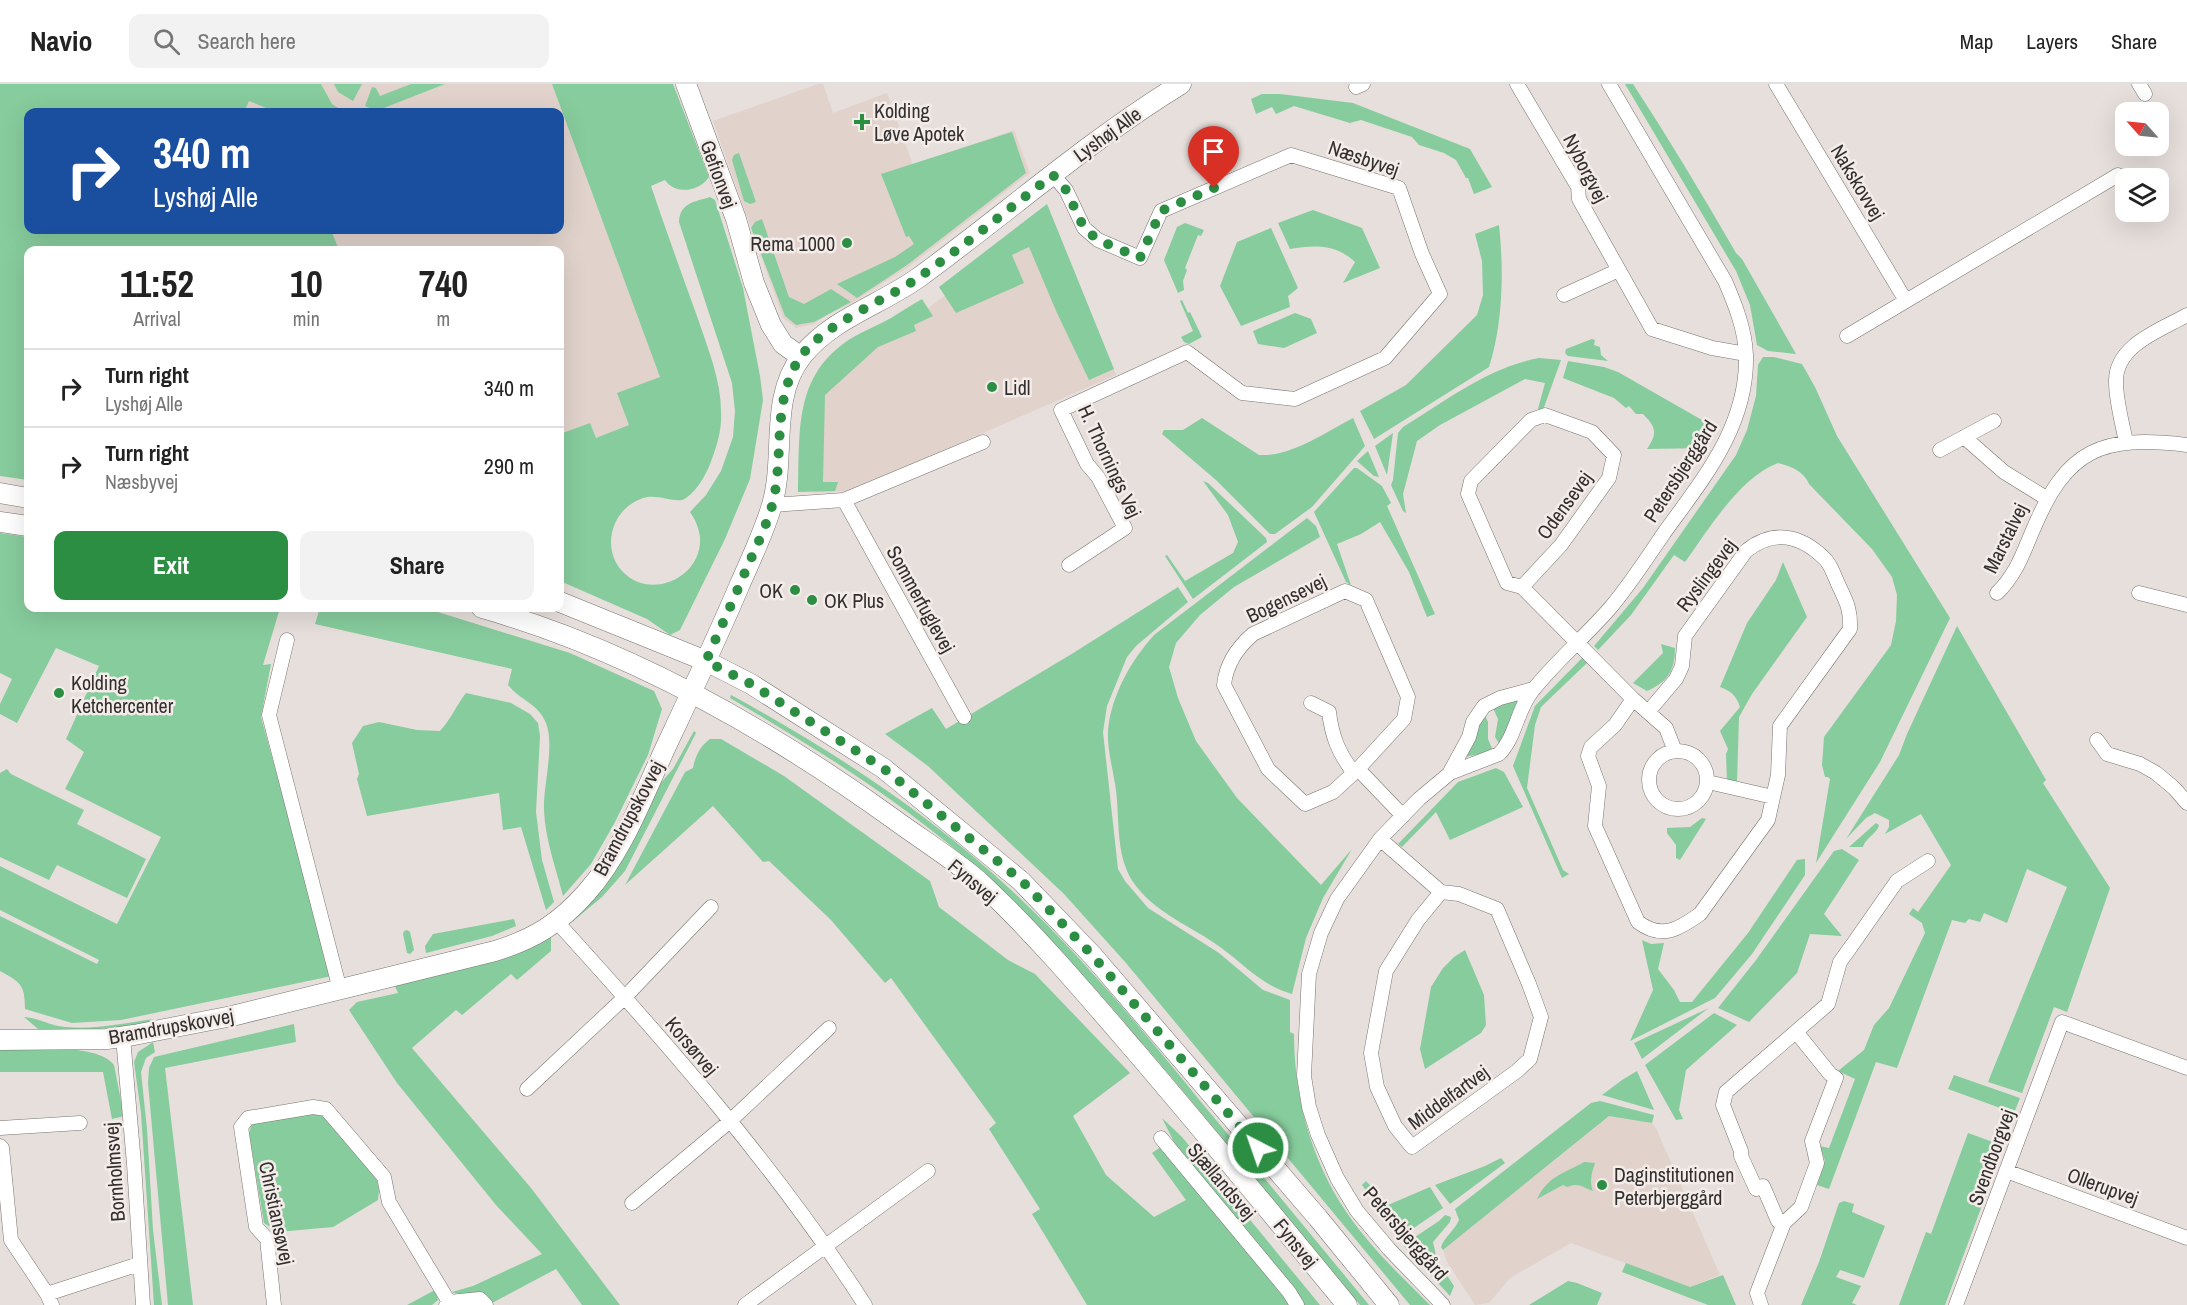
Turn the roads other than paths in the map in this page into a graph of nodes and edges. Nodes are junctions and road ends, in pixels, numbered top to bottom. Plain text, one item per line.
1 (686, 84) edge
2 (1181, 84) edge
3 (1517, 84) edge
4 (1609, 84) edge
5 (1776, 84) edge
6 (1053, 175) junction
7 (2115, 178) edge
8 (1619, 270) junction
9 (1564, 295) dead end
10 (1906, 301) junction
11 (2187, 315) edge
12 (1847, 336) dead end
13 (1186, 352) joint
14 (1746, 354) junction
15 (801, 357) junction
16 (1994, 421) dead end
17 (1964, 437) junction
18 (983, 442) dead end
19 (2126, 442) junction
20 (2187, 445) edge
21 (1940, 450) dead end
22 (0, 493) edge
23 (24, 497) edge
24 (2046, 498) junction
25 (844, 500) junction
26 (772, 506) junction
27 (0, 522) edge
28 (24, 525) edge
29 (1069, 565) dead end
30 (1522, 587) junction
31 (1997, 593) dead end
32 (2139, 593) dead end
33 (564, 604) edge
34 (2187, 605) edge
35 (494, 612) edge
36 (287, 640) dead end
37 (1578, 643) junction
38 (706, 661) junction
39 (1533, 689) junction
40 (691, 693) junction
41 (1634, 699) junction
42 (1311, 703) dead end
43 (1648, 712) junction
44 (964, 717) dead end
45 (2097, 740) dead end
46 (1675, 751) junction
47 (1356, 771) junction
48 (1450, 773) junction
49 (1708, 782) junction
50 (1773, 797) junction
51 (2187, 803) edge
52 (1403, 816) junction
53 (1380, 839) junction
54 (1929, 861) dead end
55 (1441, 892) junction
56 (711, 907) dead end
57 (557, 922) junction
58 (339, 990) junction
59 (625, 997) junction
60 (829, 1028) dead end
61 (1797, 1033) junction
62 (123, 1037) junction
63 (0, 1040) edge
64 (2187, 1068) edge
65 (527, 1089) dead end
66 (730, 1121) junction
67 (80, 1123) dead end
68 (0, 1128) edge
69 (1161, 1138) dead end
70 (0, 1146) edge
71 (928, 1171) dead end
72 (2006, 1171) junction
73 (632, 1203) dead end
74 (1784, 1223) junction
75 (2187, 1238) edge
76 (826, 1246) junction
77 (140, 1264) junction
78 (49, 1299) edge
79 (447, 1304) edge
80 (143, 1305) edge
81 (274, 1305) edge
82 (486, 1305) edge
83 (745, 1305) edge
84 (865, 1305) edge
85 (1297, 1305) edge
86 (1347, 1305) edge
87 (1389, 1305) edge
88 (1443, 1305) edge
89 (1761, 1305) edge
90 (1956, 1305) edge

1 - 15 main road, Gefionvej
2 - 6 main road, Lyshøj Alle
3 - 8 street, Nyborgvej
4 - 14 street, Petersbjerggård
5 - 10 street, Nakskovvej
6 - 13 street, Næsbyvej
6 - 15 main road, Lyshøj Alle
7 - 10 street
8 - 9 street
8 - 14 street, Nyborgvej
10 - 12 street
11 - 19 street
13 - 29 street, H. Thornings Vej
14 - 37 street, Petersbjerggård
15 - 26 main road, Lyshøj Alle
16 - 17 street
17 - 21 street
17 - 24 street, Marstalvej
18 - 25 street
19 - 20 street, Marstalvej
19 - 24 street, Marstalvej
22 - 23 main road
24 - 31 street, Marstalvej
25 - 26 street
25 - 44 street, Sommerfuglevej
26 - 38 main road, Lyshøj Alle
27 - 28 main road
30 - 30 street, Odensevej
30 - 37 street, Odensevej
32 - 34 street
33 - 38 main road, Fynsvej
35 - 40 main road, Fynsvej
36 - 58 street
37 - 39 street, Petersbjerggård
37 - 41 street
38 - 40 main road, Lyshøj Alle
38 - 87 main road, Fynsvej
39 - 48 street, Petersbjerggård
39 - 48 street, Petersbjerggård
40 - 57 main road, Bramdrupskovvej
40 - 86 main road, Fynsvej
41 - 43 street
41 - 50 street, Ryslingevej
42 - 47 street
43 - 46 street
43 - 50 street, Ryslingevej
45 - 51 street
46 - 49 street
46 - 49 street
47 - 47 street, Bogensevej
47 - 52 street
48 - 52 street, Petersbjerggård
49 - 50 street
52 - 53 street, Petersbjerggård
53 - 55 street, Middelfartvej
53 - 88 street, Petersbjerggård
54 - 61 street
55 - 55 street, Middelfartvej
56 - 59 street
57 - 58 main road, Bramdrupskovvej
57 - 59 street, Korsørvej
58 - 62 main road, Bramdrupskovvej
59 - 65 street
59 - 66 street, Korsørvej
60 - 66 street
61 - 74 street
61 - 74 street
62 - 63 main road, Bramdrupskovvej
62 - 77 street, Bornholmsvej
64 - 72 street, Svendborgvej
66 - 73 street
66 - 76 street, Korsørvej
67 - 68 street
69 - 85 street, Sjællandsvej
70 - 78 street
71 - 76 street
72 - 75 street, Ollerupvej
72 - 90 street, Svendborgvej
74 - 89 street
76 - 83 street
76 - 84 street, Korsørvej
77 - 78 street
77 - 80 street, Bornholmsvej
79 - 81 street, Christiansøvej
79 - 82 street, Christiansøvej

